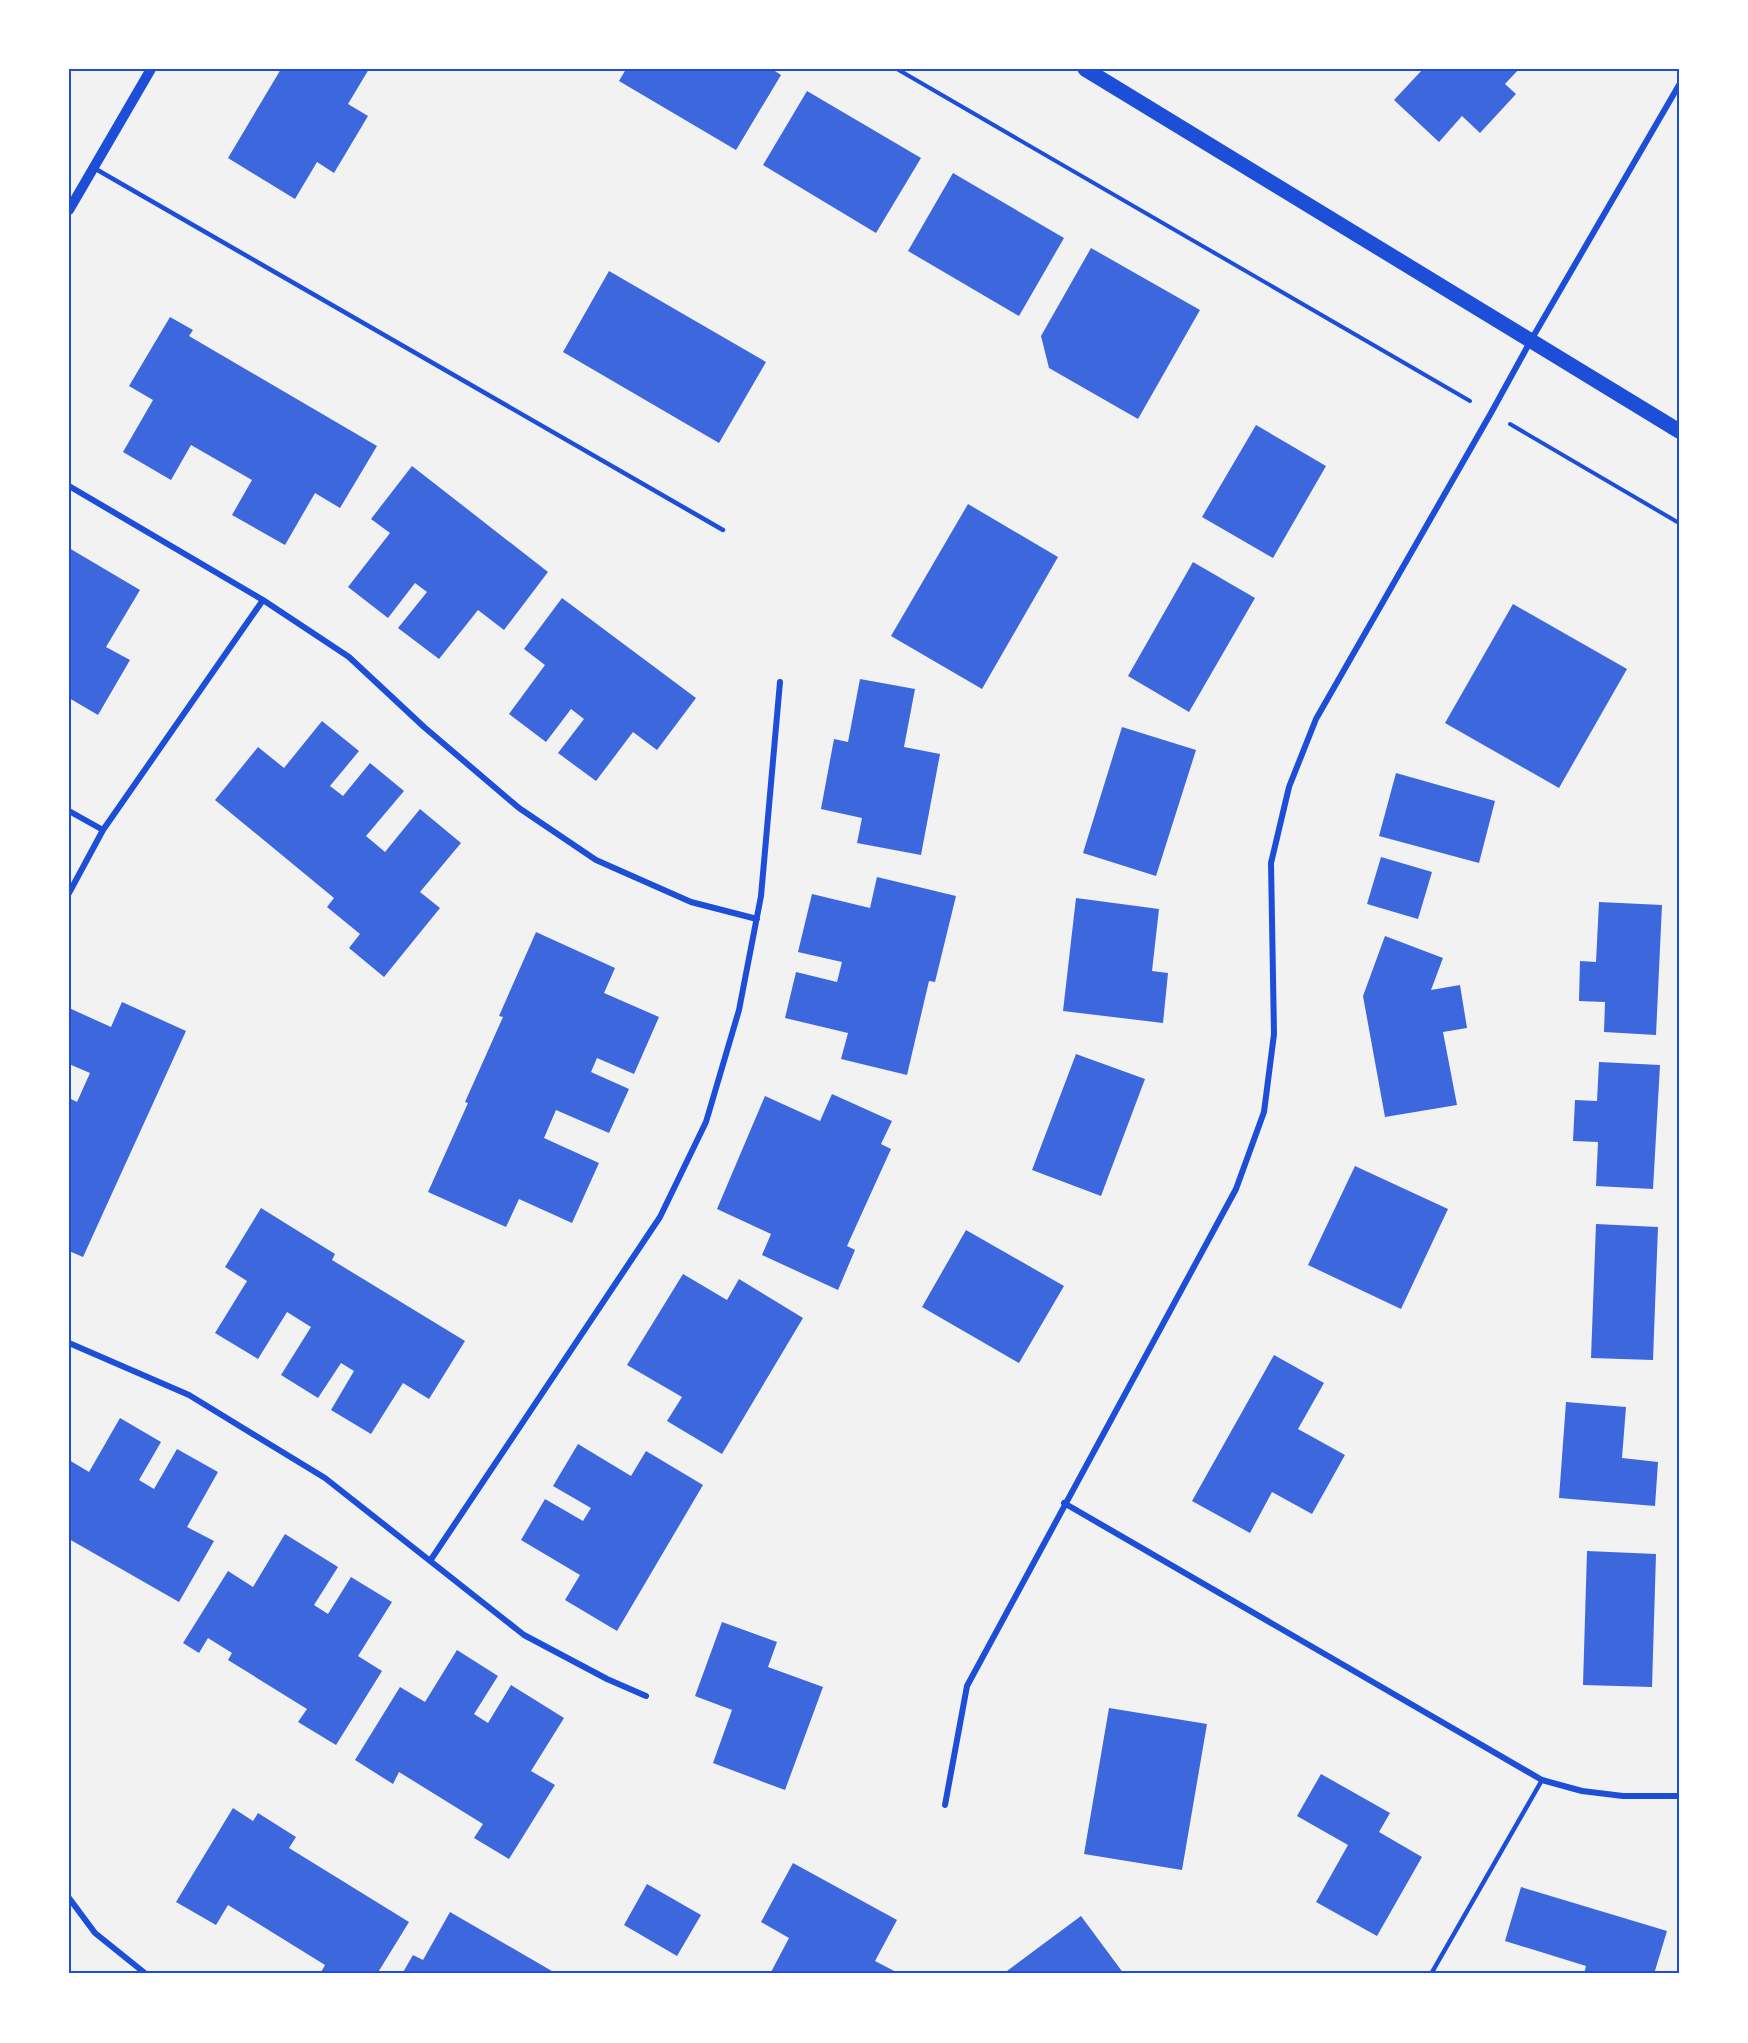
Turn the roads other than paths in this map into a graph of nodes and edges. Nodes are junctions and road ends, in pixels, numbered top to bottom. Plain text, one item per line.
1 (151, 69) edge
2 (1085, 69) edge
3 (1679, 85) edge
4 (94, 168) junction
5 (69, 210) edge
6 (1530, 342) junction
7 (1679, 431) edge
8 (69, 486) edge
9 (723, 530) dead end
10 (263, 600) junction
11 (780, 682) dead end
12 (69, 811) edge
13 (103, 830) junction
14 (69, 892) edge
15 (757, 919) junction
16 (69, 1342) edge
17 (1064, 1503) junction
18 (430, 1561) junction
19 (646, 1696) dead end
20 (1542, 1780) junction
21 (1679, 1796) edge
22 (945, 1805) dead end
23 (69, 1898) edge
24 (146, 1974) edge
25 (1431, 1974) edge

1 - 4 street
2 - 6 main road
3 - 6 street
4 - 5 street
4 - 9 lane
6 - 7 main road
6 - 17 street
8 - 10 street
10 - 13 street
10 - 15 street
11 - 15 street
12 - 13 street
13 - 14 street
15 - 18 street
16 - 18 street
17 - 20 street
17 - 22 street
18 - 19 street
20 - 21 street
20 - 25 lane
23 - 24 street

